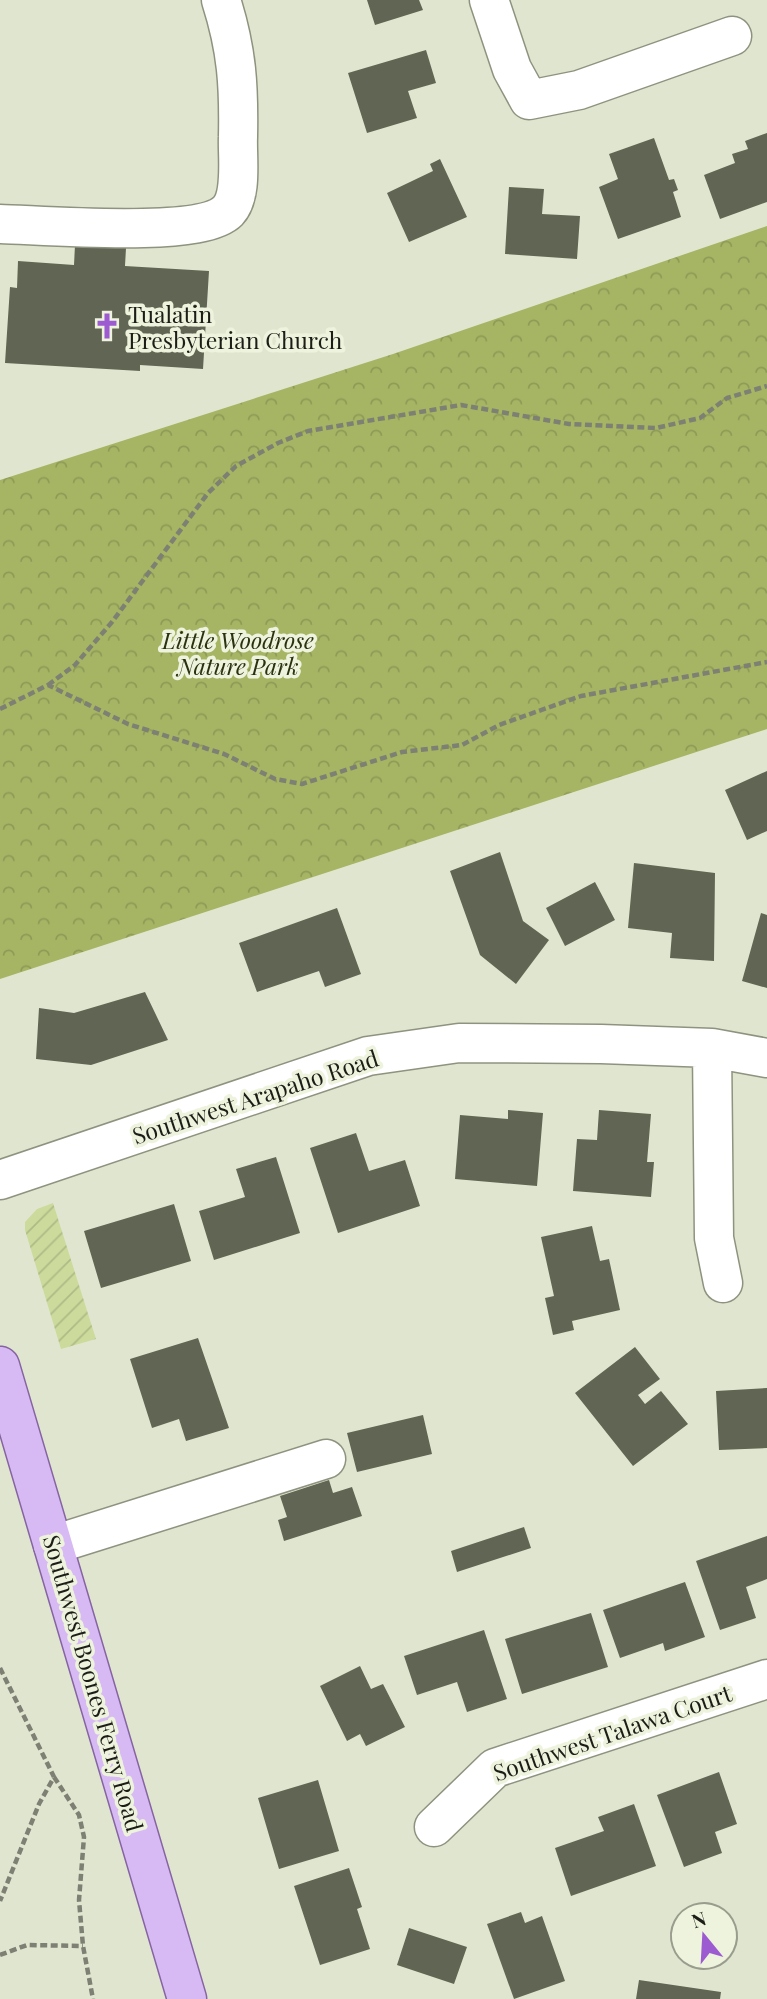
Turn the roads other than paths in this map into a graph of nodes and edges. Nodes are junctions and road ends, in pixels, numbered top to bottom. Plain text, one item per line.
1 (221, 0) edge
2 (489, 0) edge
3 (732, 36) dead end
4 (0, 224) edge
5 (712, 1048) junction
6 (767, 1058) edge
7 (0, 1180) edge
8 (723, 1283) dead end
9 (0, 1366) edge
10 (326, 1460) dead end
11 (53, 1545) junction
12 (767, 1679) edge
13 (434, 1827) dead end
14 (187, 1999) edge

1 - 4 street
2 - 3 street
5 - 6 street, Southwest Arapaho Road
5 - 7 street, Southwest Arapaho Road
5 - 8 street
9 - 11 main road, Southwest Boones Ferry Road
10 - 11 street
11 - 14 main road, Southwest Boones Ferry Road
12 - 13 street, Southwest Talawa Court

